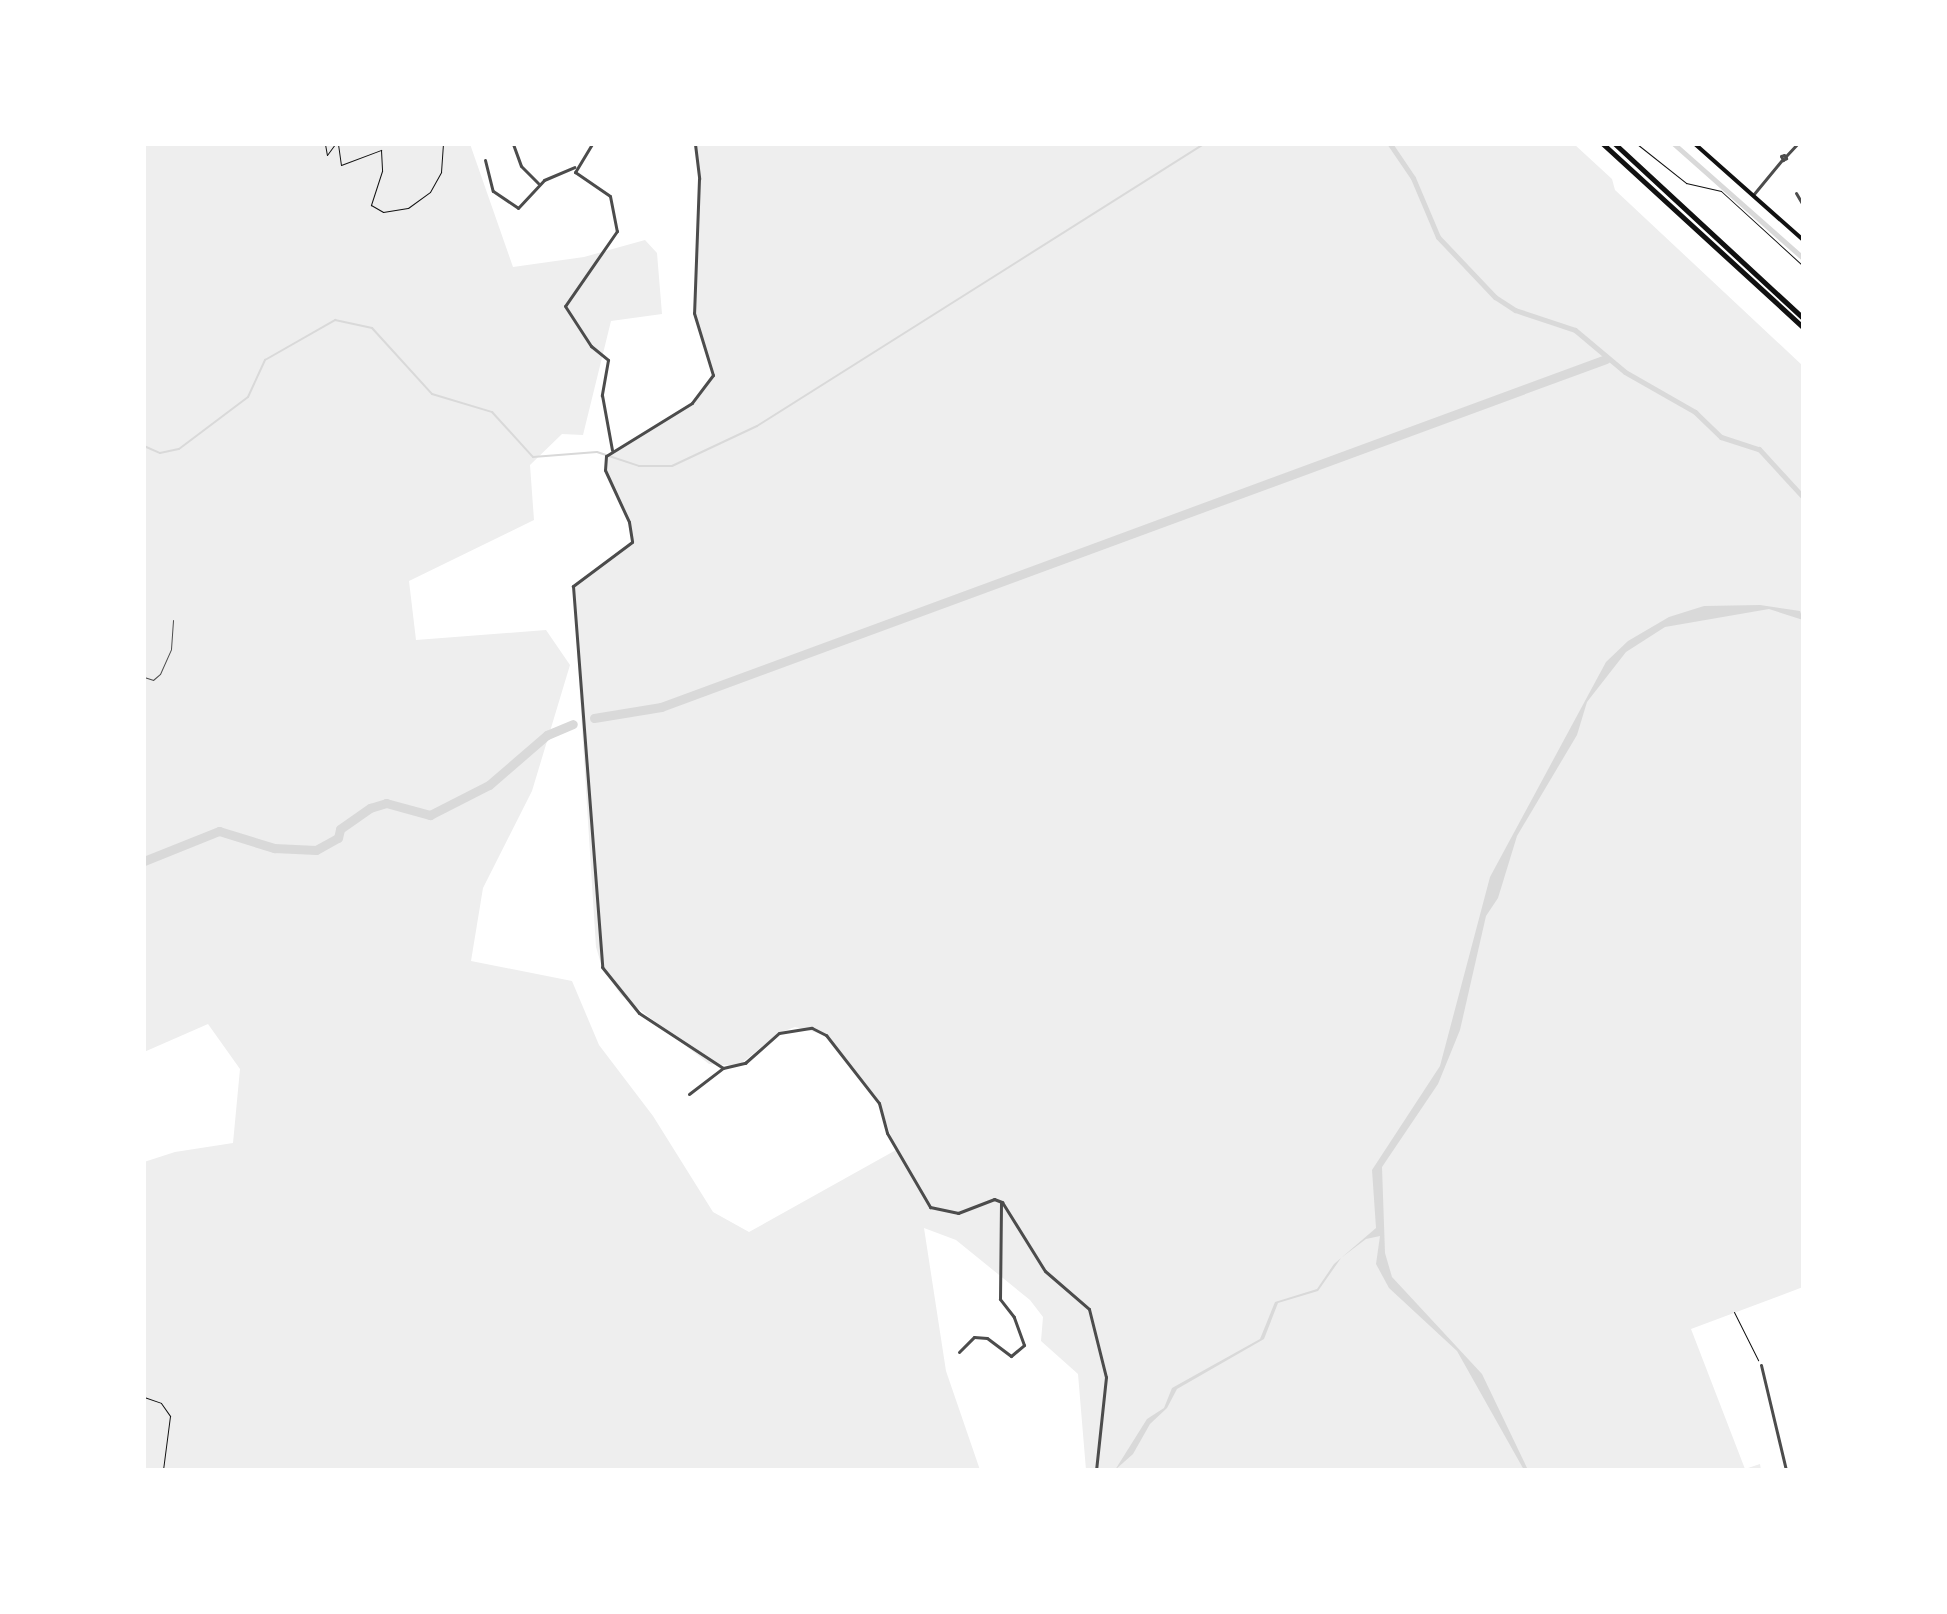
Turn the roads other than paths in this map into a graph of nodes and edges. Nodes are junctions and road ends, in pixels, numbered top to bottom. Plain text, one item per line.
1 (513, 144) edge
2 (592, 144) edge
3 (695, 144) edge
4 (1603, 144) edge
5 (1615, 144) edge
6 (1695, 144) edge
7 (1797, 144) edge
8 (485, 160) dead end
9 (575, 166) junction
10 (539, 184) junction
11 (1796, 193) dead end
12 (1753, 195) junction
13 (1803, 205) edge
14 (1802, 236) edge
15 (1803, 318) edge
16 (1803, 327) edge
17 (612, 450) junction
18 (173, 620) dead end
19 (144, 677) edge
20 (723, 1068) junction
21 (689, 1094) dead end
22 (1001, 1202) junction
23 (959, 1352) dead end
24 (1761, 1365) road end
25 (1096, 1470) edge
26 (1786, 1470) edge

1 - 10 street
2 - 9 street
3 - 17 street
4 - 16 highway
5 - 15 highway
6 - 12 main road
7 - 12 street
8 - 10 street
9 - 10 street
9 - 17 street
11 - 13 street
12 - 14 main road
17 - 20 street
18 - 19 lane
20 - 21 street
20 - 22 street
22 - 23 street
22 - 25 street
24 - 26 street

